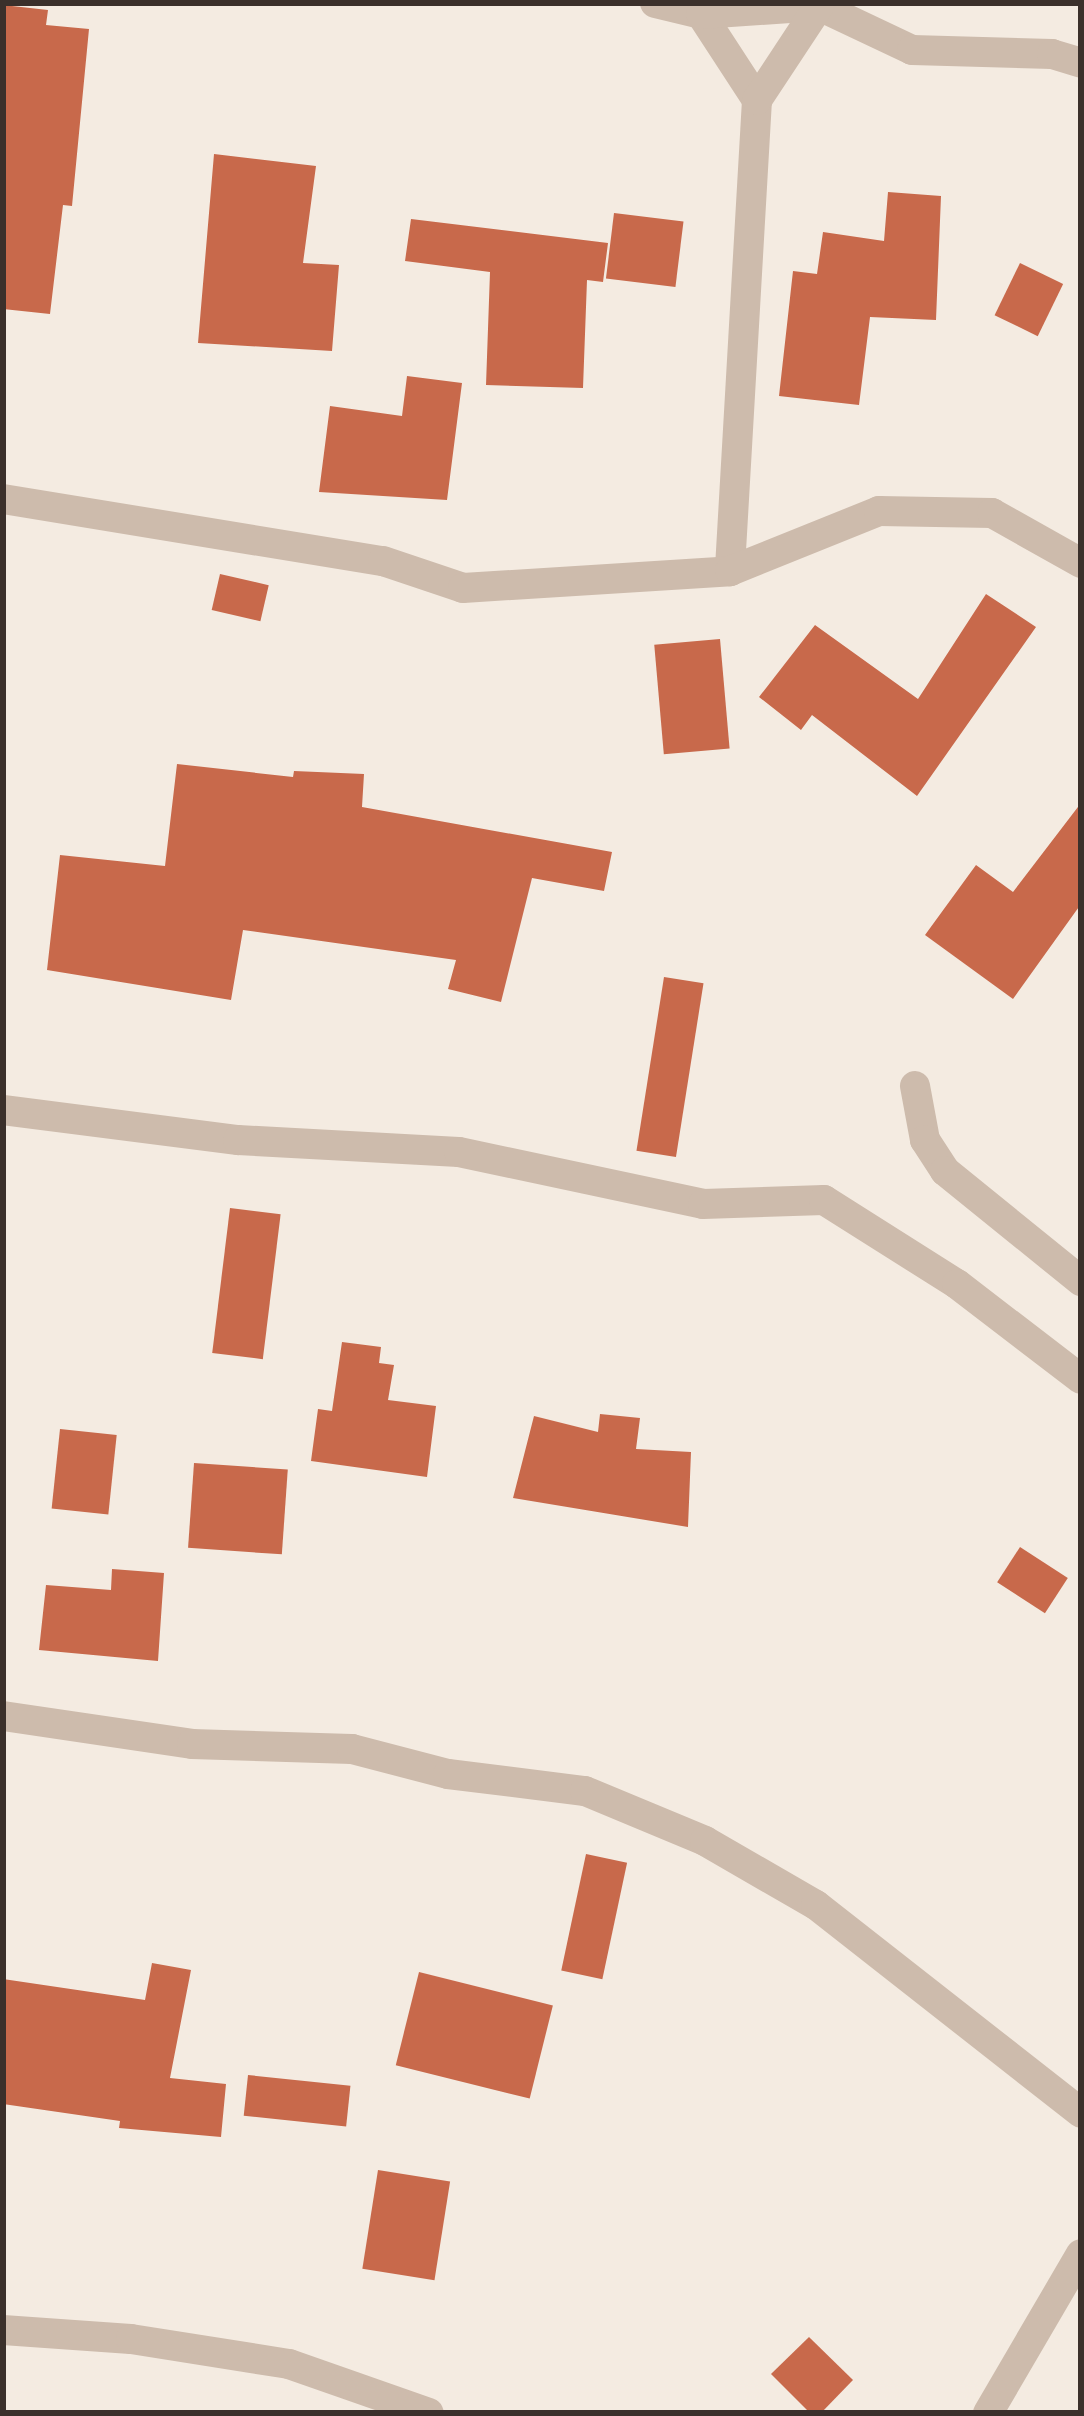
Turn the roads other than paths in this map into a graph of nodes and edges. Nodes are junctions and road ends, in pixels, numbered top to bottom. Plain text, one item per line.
1 (656, 3) edge
2 (819, 6) edge
3 (700, 14) junction
4 (1081, 63) edge
5 (757, 100) junction
6 (3, 500) edge
7 (1081, 563) edge
8 (730, 572) junction
9 (915, 1086) dead end
10 (3, 1110) edge
11 (1081, 1281) edge
12 (1081, 1379) edge
13 (3, 1716) edge
14 (1081, 2113) edge
15 (1081, 2254) edge
16 (3, 2330) edge
17 (429, 2413) edge
18 (988, 2413) edge

1 - 3 street
2 - 3 street
2 - 4 street
2 - 5 street
3 - 5 street
5 - 8 street
6 - 8 street
7 - 8 street
9 - 11 street
10 - 12 street
13 - 14 street
15 - 18 street
16 - 17 street

